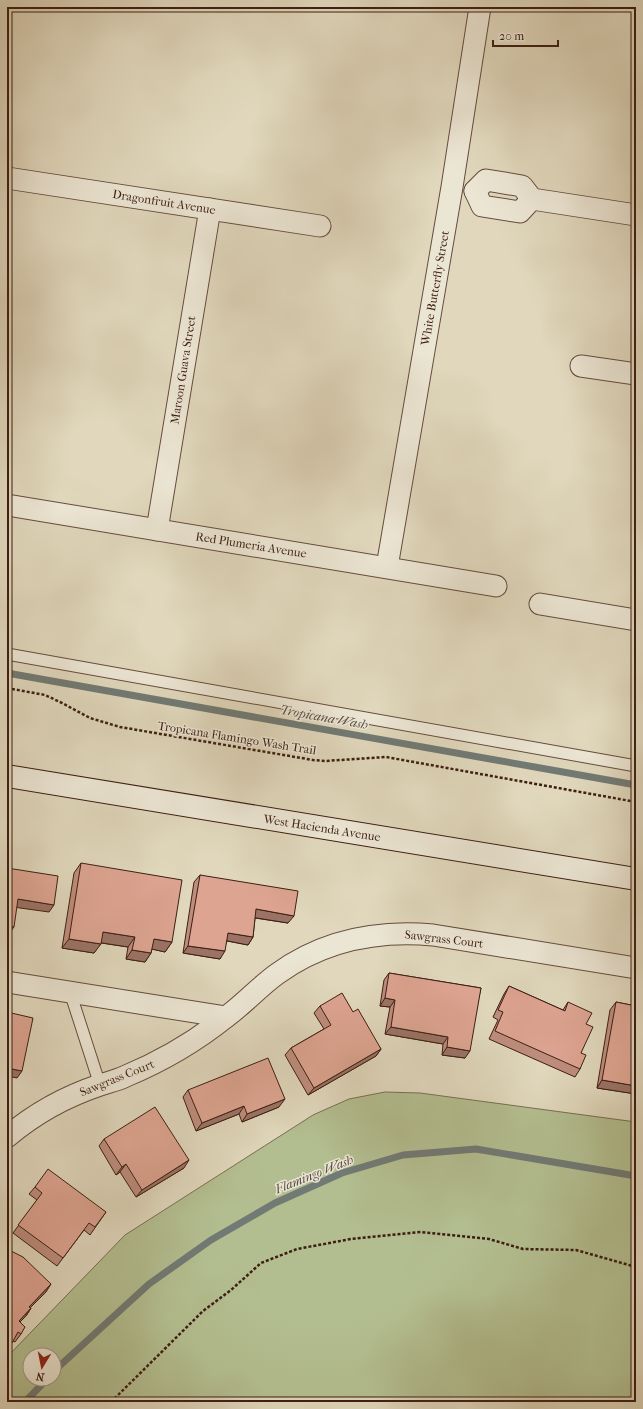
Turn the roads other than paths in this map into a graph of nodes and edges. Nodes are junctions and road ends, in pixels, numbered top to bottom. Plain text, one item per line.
1 (480, 7) edge
2 (7, 178) edge
3 (452, 188) junction
4 (210, 210) junction
5 (636, 215) edge
6 (320, 226) dead end
7 (581, 366) dead end
8 (636, 374) edge
9 (7, 505) edge
10 (157, 530) junction
11 (387, 568) junction
12 (496, 586) dead end
13 (540, 604) dead end
14 (636, 620) edge
15 (7, 654) edge
16 (636, 766) edge
17 (7, 776) edge
18 (636, 879) edge
19 (636, 968) edge
20 (7, 982) edge
21 (70, 992) junction
22 (226, 1018) junction
23 (100, 1085) junction
24 (7, 1137) edge

1 - 3 street, White Butterfly Street
2 - 4 street, Dragonfruit Avenue
3 - 5 street
3 - 11 street, White Butterfly Street
4 - 6 street, Dragonfruit Avenue
4 - 10 street, Maroon Guava Street
7 - 8 street
9 - 10 street, Red Plumeria Avenue
10 - 11 street, Red Plumeria Avenue
11 - 12 street, Red Plumeria Avenue
13 - 14 street
15 - 16 lane
17 - 18 main road, West Hacienda Avenue
19 - 22 street, Sawgrass Court
20 - 21 street
21 - 22 street
21 - 23 lane
22 - 23 street, Sawgrass Court
23 - 24 street, Sawgrass Court

